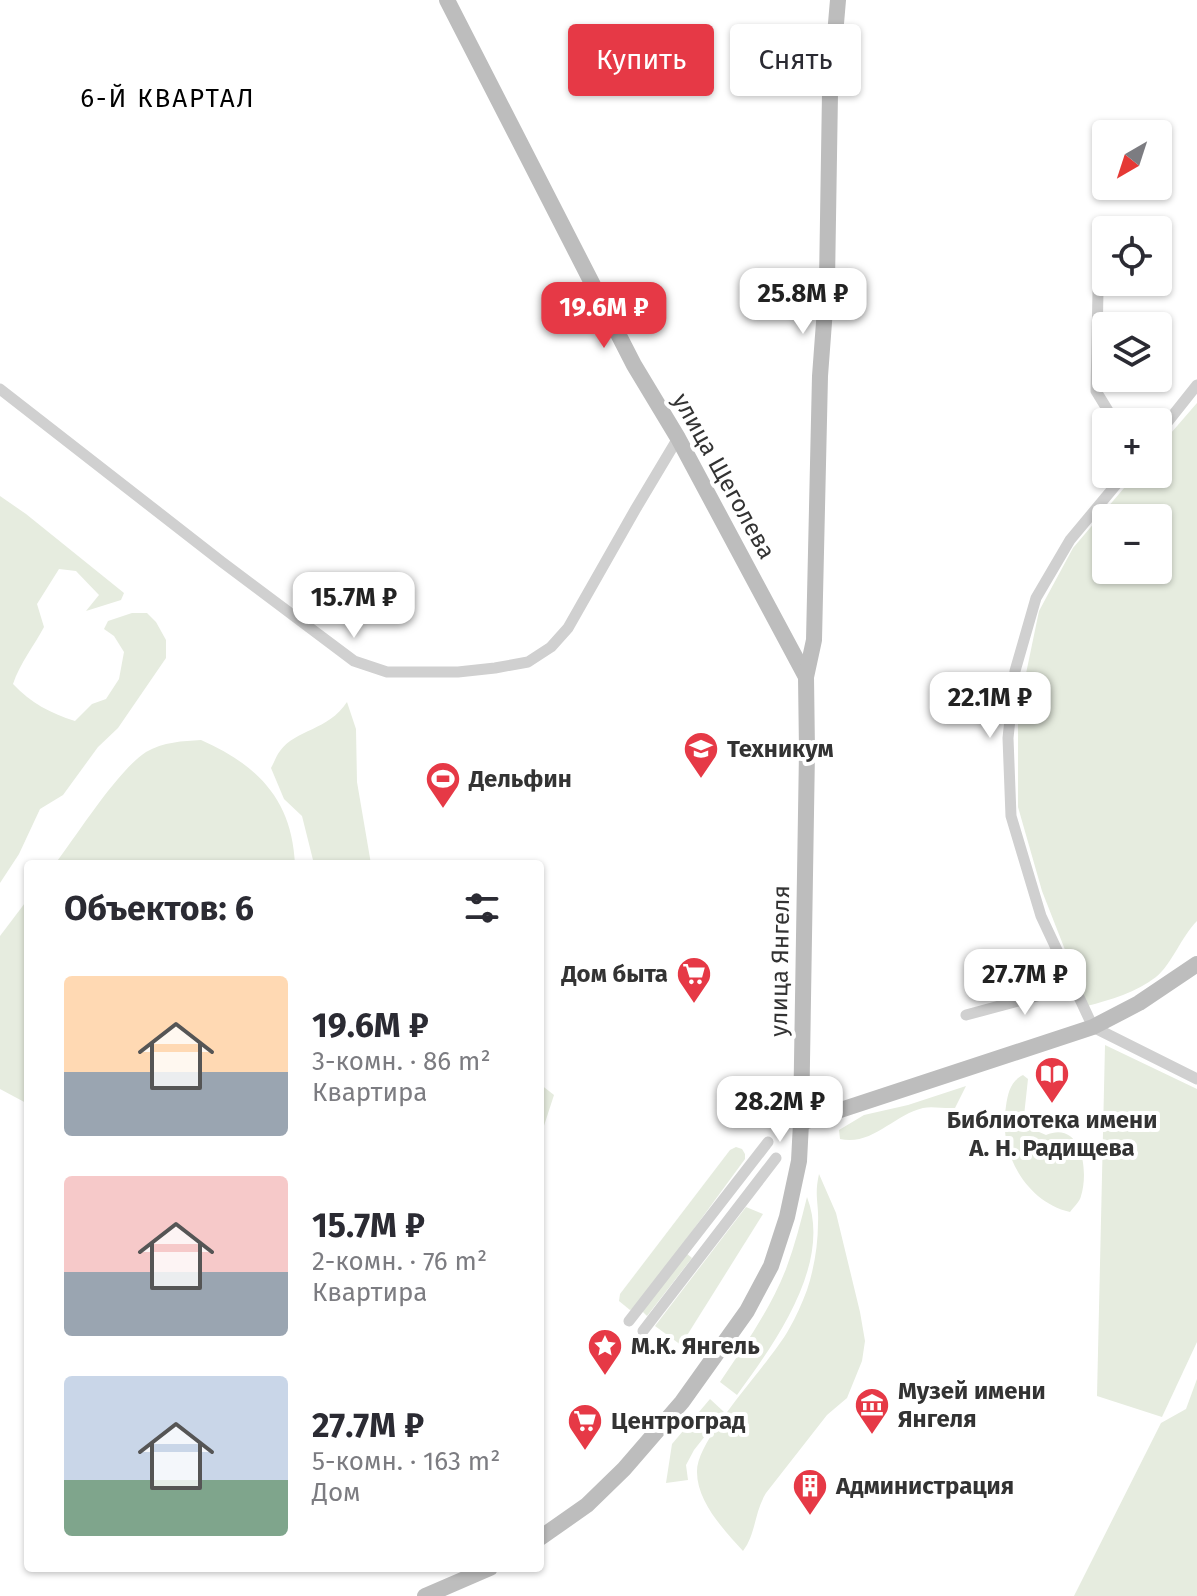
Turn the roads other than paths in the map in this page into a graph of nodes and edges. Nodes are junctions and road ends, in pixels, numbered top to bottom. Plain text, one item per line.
1 (447, 0) edge
2 (838, 0) edge
3 (1098, 296) edge
4 (1197, 385) edge
5 (0, 389) edge
6 (1106, 408) edge
7 (1172, 416) edge
8 (678, 438) junction
9 (1113, 488) edge
10 (806, 677) junction
11 (1197, 964) edge
12 (1074, 986) junction
13 (966, 1015) dead end
14 (1093, 1027) junction
15 (1197, 1079) edge
16 (801, 1123) junction
17 (768, 1142) dead end
18 (776, 1158) dead end
19 (629, 1321) dead end
20 (643, 1331) dead end
21 (544, 1535) edge
22 (481, 1572) edge
23 (425, 1596) edge

1 - 8 street, улица Щеголева
2 - 10 street, улица Янгеля
3 - 6 street
4 - 7 street
5 - 8 street
8 - 10 street, улица Щеголева
9 - 12 street
10 - 16 street, улица Янгеля
11 - 14 street
12 - 13 street
12 - 14 street
14 - 15 street
14 - 16 street
16 - 21 street, улица Янгеля
17 - 19 street
18 - 20 street
22 - 23 street

